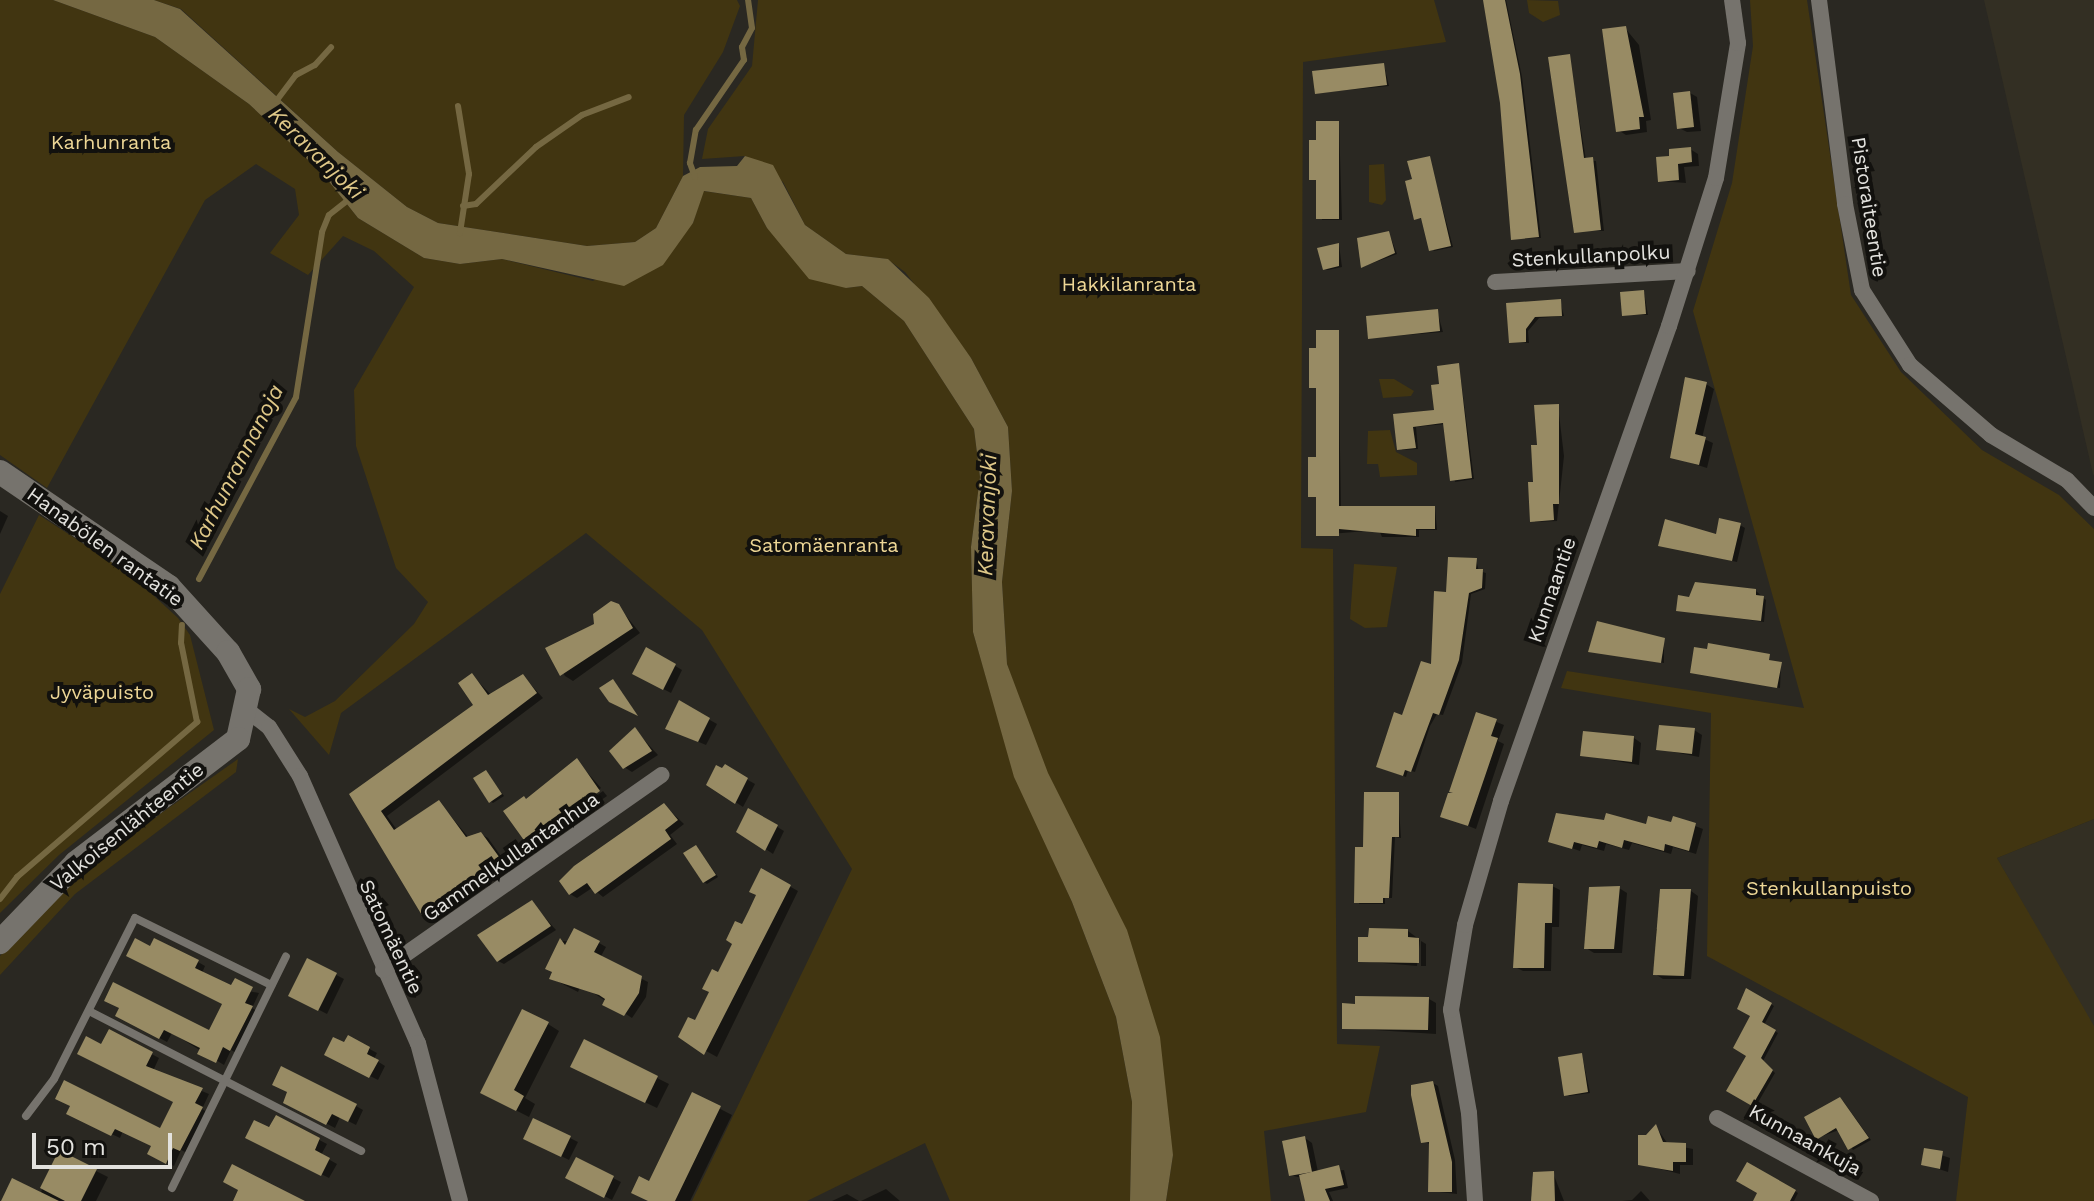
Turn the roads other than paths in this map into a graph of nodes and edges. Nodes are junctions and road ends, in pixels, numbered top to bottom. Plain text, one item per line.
1 (1732, 0) edge
2 (1819, 0) edge
3 (1688, 271) junction
4 (1495, 282) dead end
5 (0, 472) edge
6 (2094, 508) edge
7 (247, 710) junction
8 (662, 775) dead end
9 (0, 942) edge
10 (286, 956) dead end
11 (383, 970) junction
12 (271, 985) junction
13 (89, 1011) junction
14 (225, 1081) junction
15 (26, 1116) dead end
16 (1717, 1118) dead end
17 (361, 1151) dead end
18 (172, 1188) dead end
19 (460, 1201) edge
20 (1475, 1201) edge
21 (1871, 1201) edge

1 - 3 street, Kunnaantie
2 - 6 street, Pistoraiteentie
3 - 4 street, Stenkullanpolku
3 - 20 street, Kunnaantie
5 - 7 street, Hanabölen rantatie
7 - 9 street, Valkoisenlähteentie
7 - 11 street, Satomäentie
8 - 11 street, Gammelkullantanhua
10 - 12 lane
11 - 19 street, Satomäentie
12 - 13 lane
12 - 14 lane
13 - 14 lane
13 - 15 lane
14 - 17 lane
14 - 18 lane
16 - 21 street, Kunnaankuja

